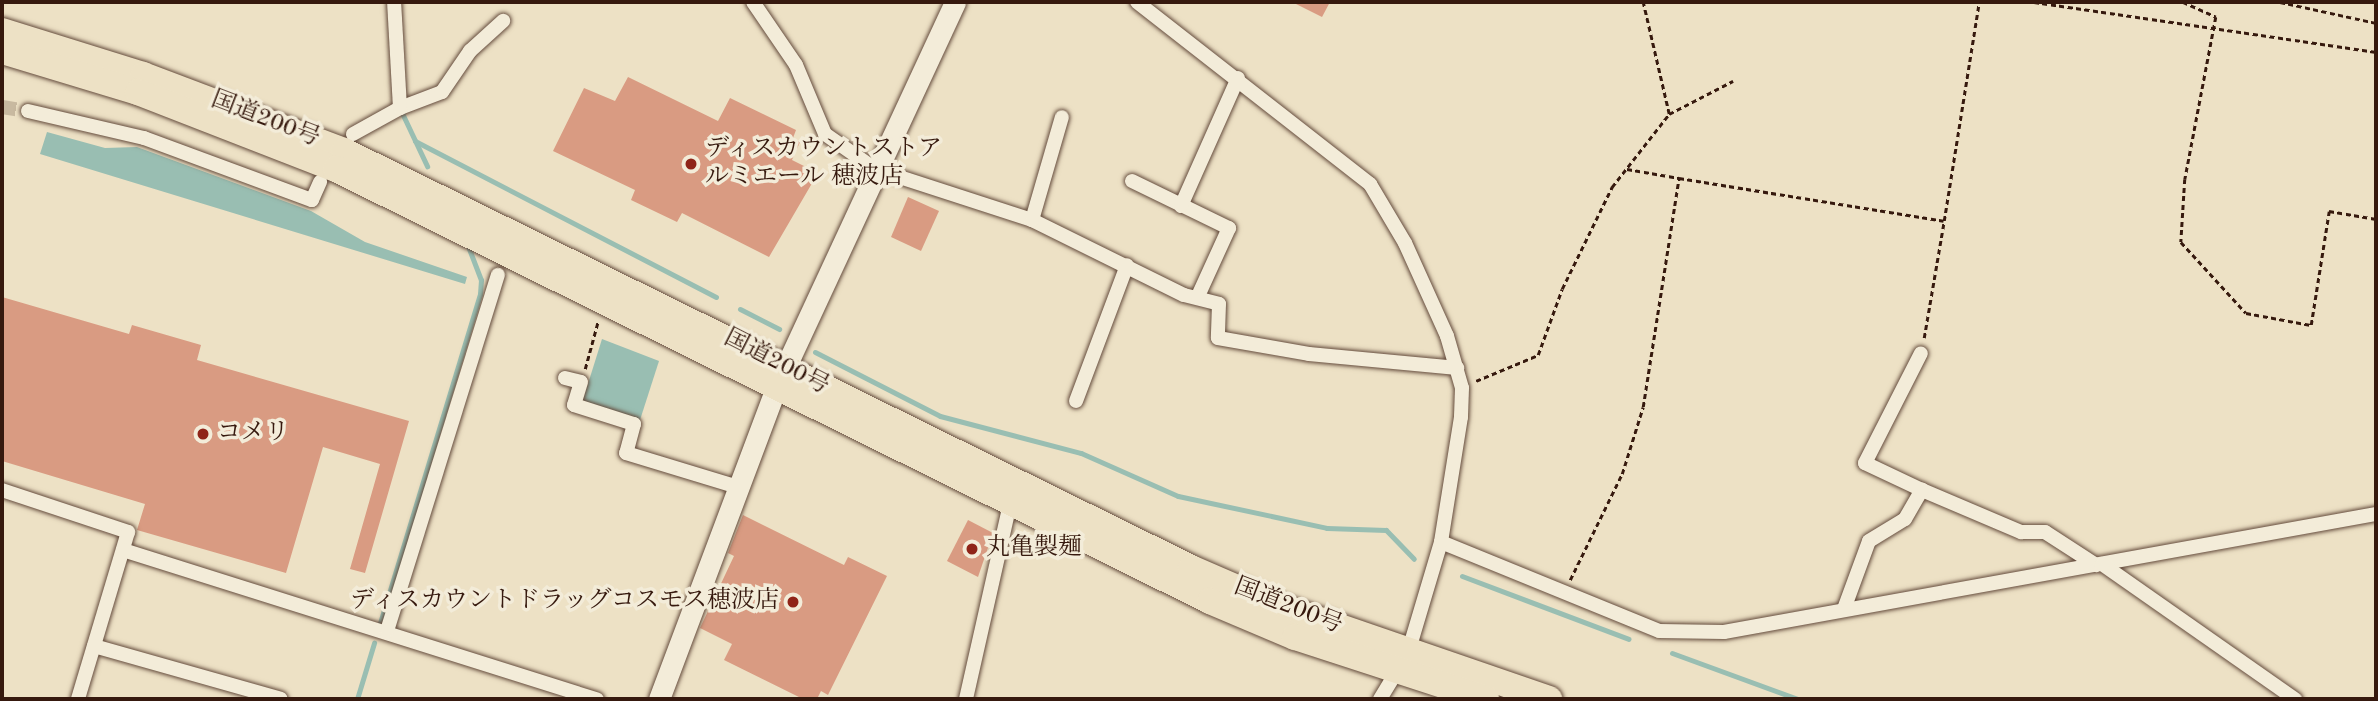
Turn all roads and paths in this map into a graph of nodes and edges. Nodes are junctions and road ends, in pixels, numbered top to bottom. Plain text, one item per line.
1 (394, 2) edge
2 (753, 2) edge
3 (955, 2) edge
4 (1137, 2) edge
5 (1643, 2) edge
6 (1979, 2) edge
7 (2034, 2) edge
8 (2183, 2) edge
9 (2280, 2) edge
10 (503, 21) dead end
11 (2376, 23) edge
12 (2212, 29) junction
13 (2, 31) edge
14 (2, 51) edge
15 (2376, 52) edge
16 (1238, 78) junction
17 (1733, 81) dead end
18 (400, 108) junction
19 (27, 111) tunnel mouth
20 (1669, 114) junction
21 (1062, 117) dead end
22 (354, 134) dead end
23 (875, 169) junction
24 (1626, 169) junction
25 (1679, 178) junction
26 (1132, 181) dead end
27 (320, 182) dead end
28 (1181, 205) junction
29 (2376, 219) edge
30 (1032, 220) junction
31 (1944, 220) junction
32 (1127, 265) junction
33 (498, 275) dead end
34 (1198, 296) junction
35 (600, 315) dead end
36 (1921, 353) joint
37 (1457, 368) junction
38 (565, 378) dead end
39 (780, 379) junction
40 (581, 382) junction
41 (1462, 387) junction
42 (1076, 401) dead end
43 (738, 487) junction
44 (2, 490) edge
45 (1922, 490) junction
46 (1014, 492) junction
47 (2376, 514) edge
48 (1441, 542) junction
49 (123, 550) junction
50 (2099, 564) junction
51 (1563, 593) junction
52 (1844, 609) junction
53 (387, 631) junction
54 (94, 646) junction
55 (1403, 662) junction
56 (78, 699) edge
57 (281, 699) edge
58 (597, 699) edge
59 (659, 699) edge
60 (966, 699) edge
61 (1380, 699) edge
62 (1486, 699) edge
63 (1549, 699) edge
64 (2295, 699) edge

1 - 18 street
2 - 23 street
3 - 23 street
4 - 16 street
5 - 20 path
6 - 31 path
7 - 12 path
8 - 12 path
9 - 11 path
10 - 18 street
12 - 15 path
12 - 29 path
13 - 39 highway, 国道200号
14 - 39 highway, 国道200号
16 - 28 street
16 - 37 street
17 - 20 path
18 - 22 street
19 - 27 street
20 - 24 path
21 - 30 street
23 - 30 street
23 - 39 street
24 - 25 path
24 - 41 path
25 - 31 path
25 - 51 path
26 - 28 street
28 - 34 street
30 - 32 street
31 - 36 path
32 - 34 street
32 - 42 street
33 - 53 street
34 - 37 street
35 - 40 path
36 - 45 street
37 - 41 street
38 - 40 street
39 - 43 street
39 - 46 highway, 国道200号
40 - 43 street
41 - 48 street
43 - 59 street
44 - 49 street
45 - 50 street
45 - 52 street
46 - 55 highway, 国道200号
46 - 60 street
47 - 50 street
48 - 51 street
48 - 55 street
49 - 53 street
49 - 54 street
50 - 52 street
50 - 64 street
51 - 52 street
53 - 58 street
54 - 56 street
54 - 57 street
55 - 61 street
55 - 62 highway, 国道200号
55 - 63 highway, 国道200号

